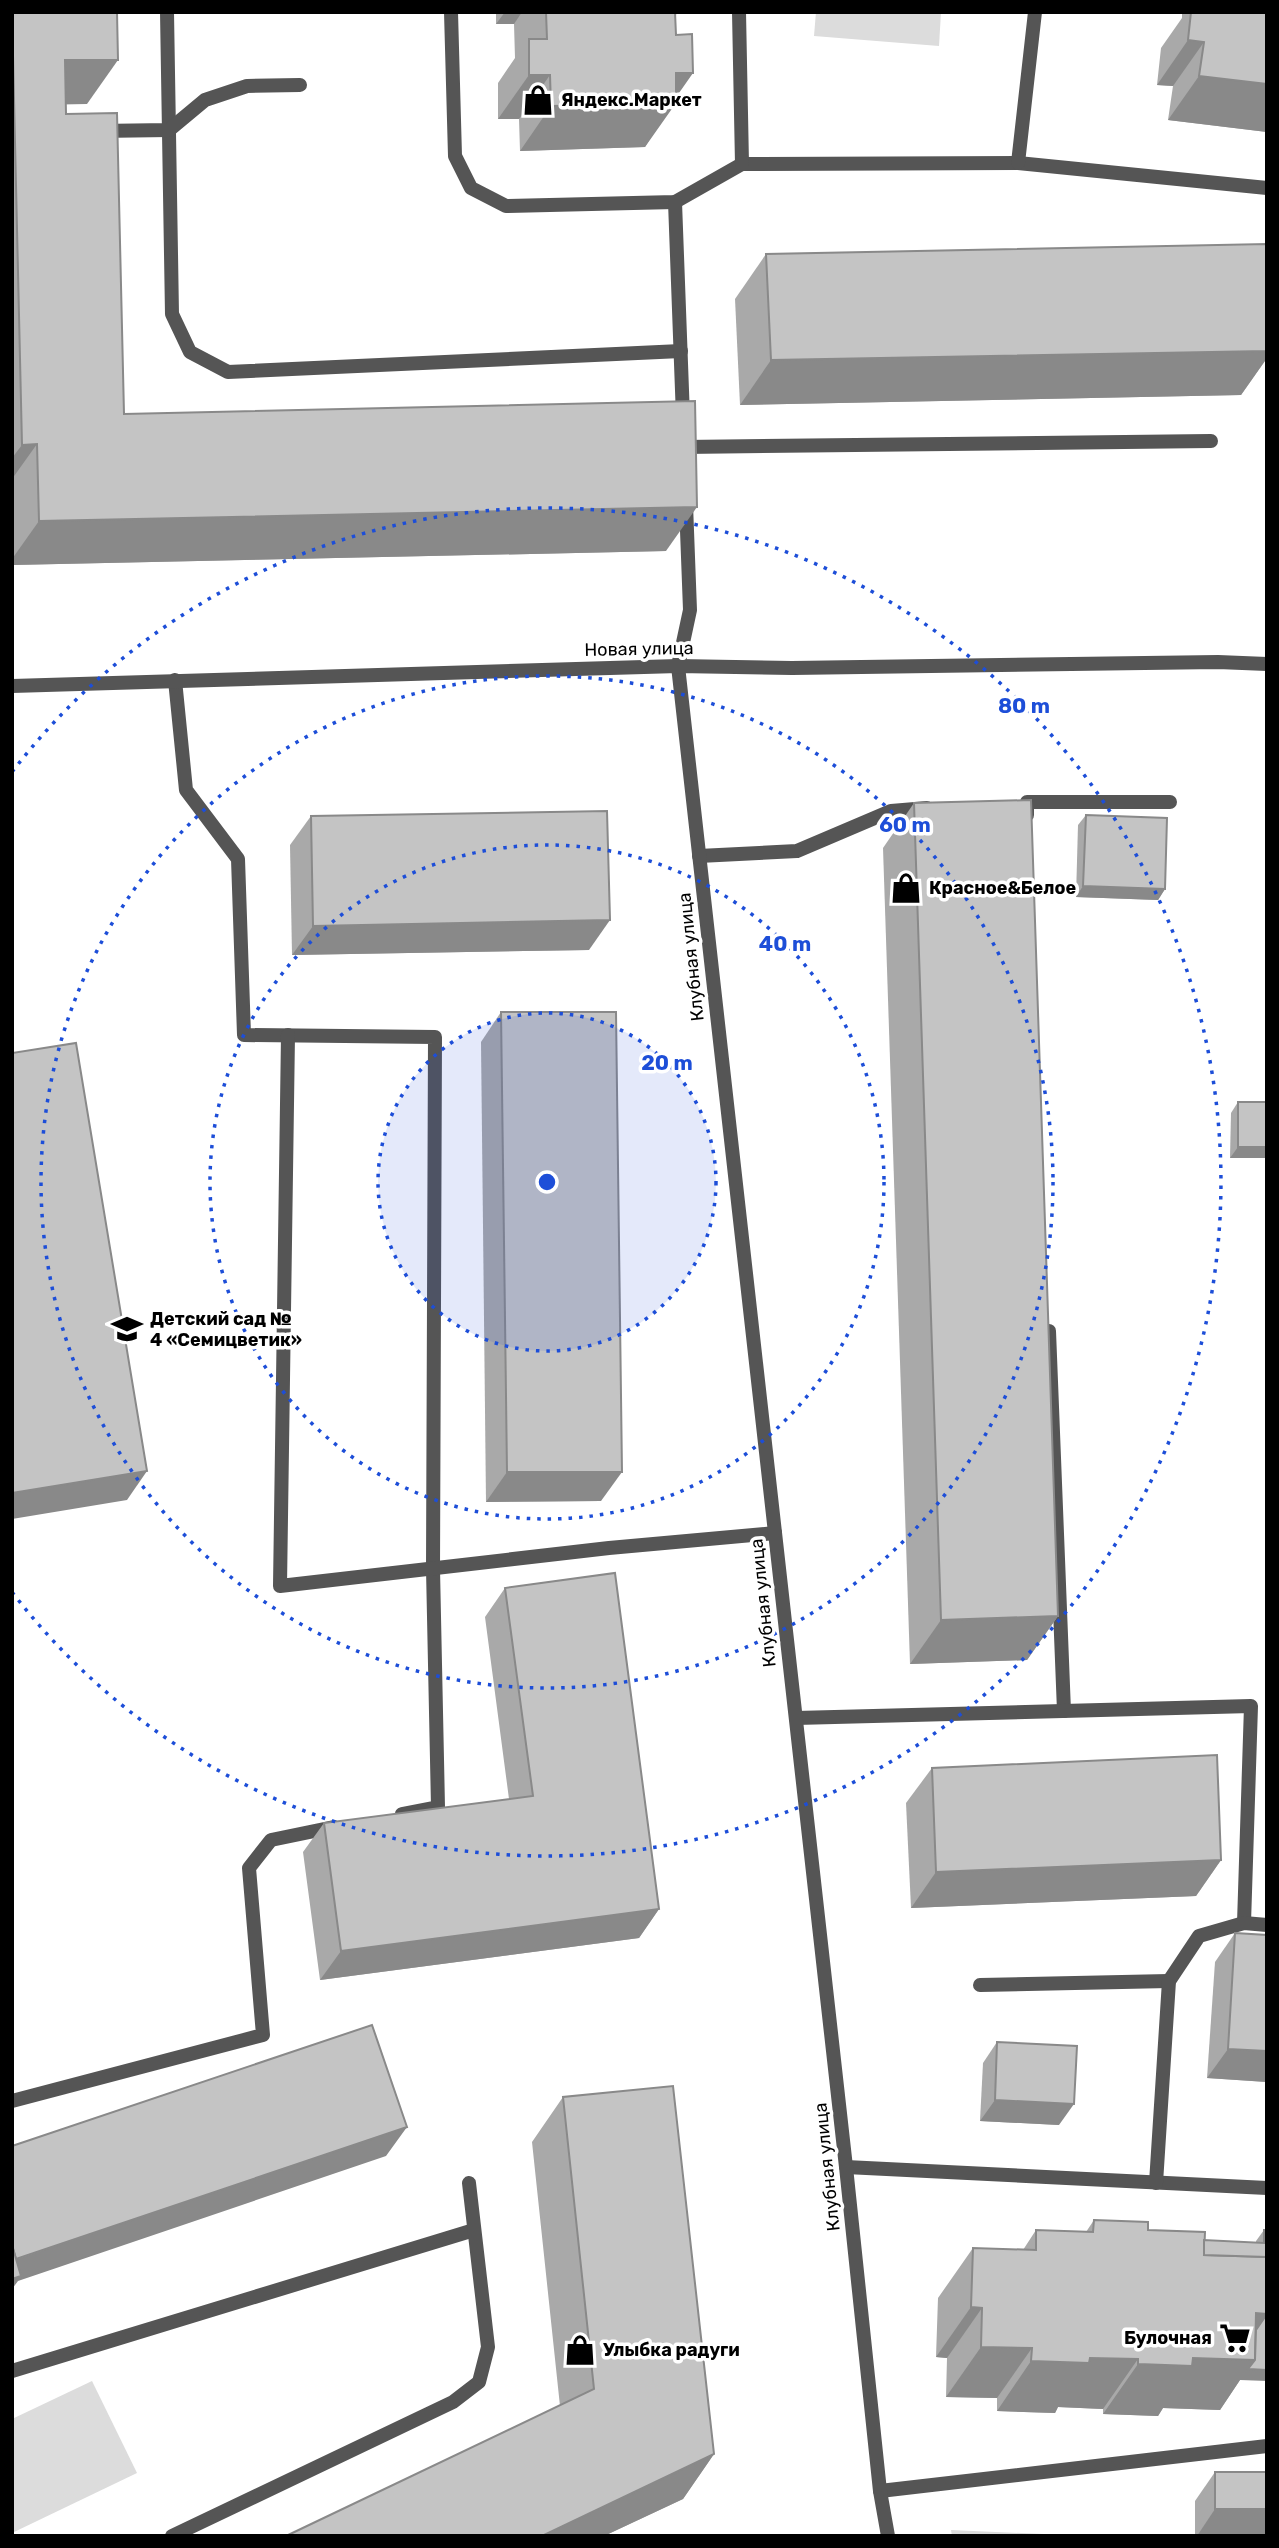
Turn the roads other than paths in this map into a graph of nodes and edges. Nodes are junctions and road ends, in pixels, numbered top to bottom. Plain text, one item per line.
1 (167, 12) edge
2 (451, 12) edge
3 (739, 12) edge
4 (1035, 12) edge
5 (300, 85) dead end
6 (169, 130) junction
7 (88, 131) edge
8 (1018, 163) junction
9 (742, 164) junction
10 (1267, 188) edge
11 (675, 202) junction
12 (681, 351) junction
13 (1211, 441) dead end
14 (686, 488) edge
15 (1267, 664) edge
16 (678, 667) junction
17 (175, 680) junction
18 (12, 686) edge
19 (1170, 802) dead end
20 (945, 807) edge
21 (1028, 829) edge
22 (699, 856) junction
23 (288, 1035) junction
24 (1048, 1320) edge
25 (775, 1533) junction
26 (433, 1569) junction
27 (1251, 1706) junction
28 (1267, 1706) edge
29 (1064, 1711) junction
30 (796, 1718) junction
31 (387, 1817) edge
32 (348, 1825) edge
33 (1244, 1923) junction
34 (1267, 1925) edge
35 (1168, 1981) junction
36 (980, 1985) dead end
37 (12, 2101) edge
38 (846, 2167) junction
39 (469, 2183) dead end
40 (1156, 2183) junction
41 (1267, 2188) edge
42 (474, 2230) junction
43 (12, 2371) edge
44 (1267, 2445) edge
45 (880, 2491) junction
46 (172, 2536) edge
47 (888, 2536) edge

1 - 6 street
2 - 11 street
3 - 9 street
4 - 8 street
5 - 6 street
6 - 7 street
6 - 12 street
8 - 9 street
8 - 10 street
9 - 11 street
11 - 12 street
12 - 13 street
14 - 16 street, Клубная улица
15 - 16 street, Новая улица
16 - 17 street, Новая улица
16 - 22 street, Клубная улица
17 - 18 street, Новая улица
17 - 23 street
19 - 21 street
20 - 22 street
22 - 25 street, Клубная улица
23 - 26 street
23 - 26 street
24 - 29 street
25 - 26 street
25 - 30 street, Клубная улица
26 - 31 street
27 - 28 street
27 - 29 street
27 - 33 street
29 - 30 street
30 - 38 street, Клубная улица
32 - 37 street
33 - 34 street
33 - 35 street
35 - 36 street
35 - 40 street
38 - 40 street
38 - 45 street, Клубная улица
39 - 42 street
40 - 41 street
42 - 43 street
42 - 46 street
44 - 45 street
45 - 47 street, Клубная улица

